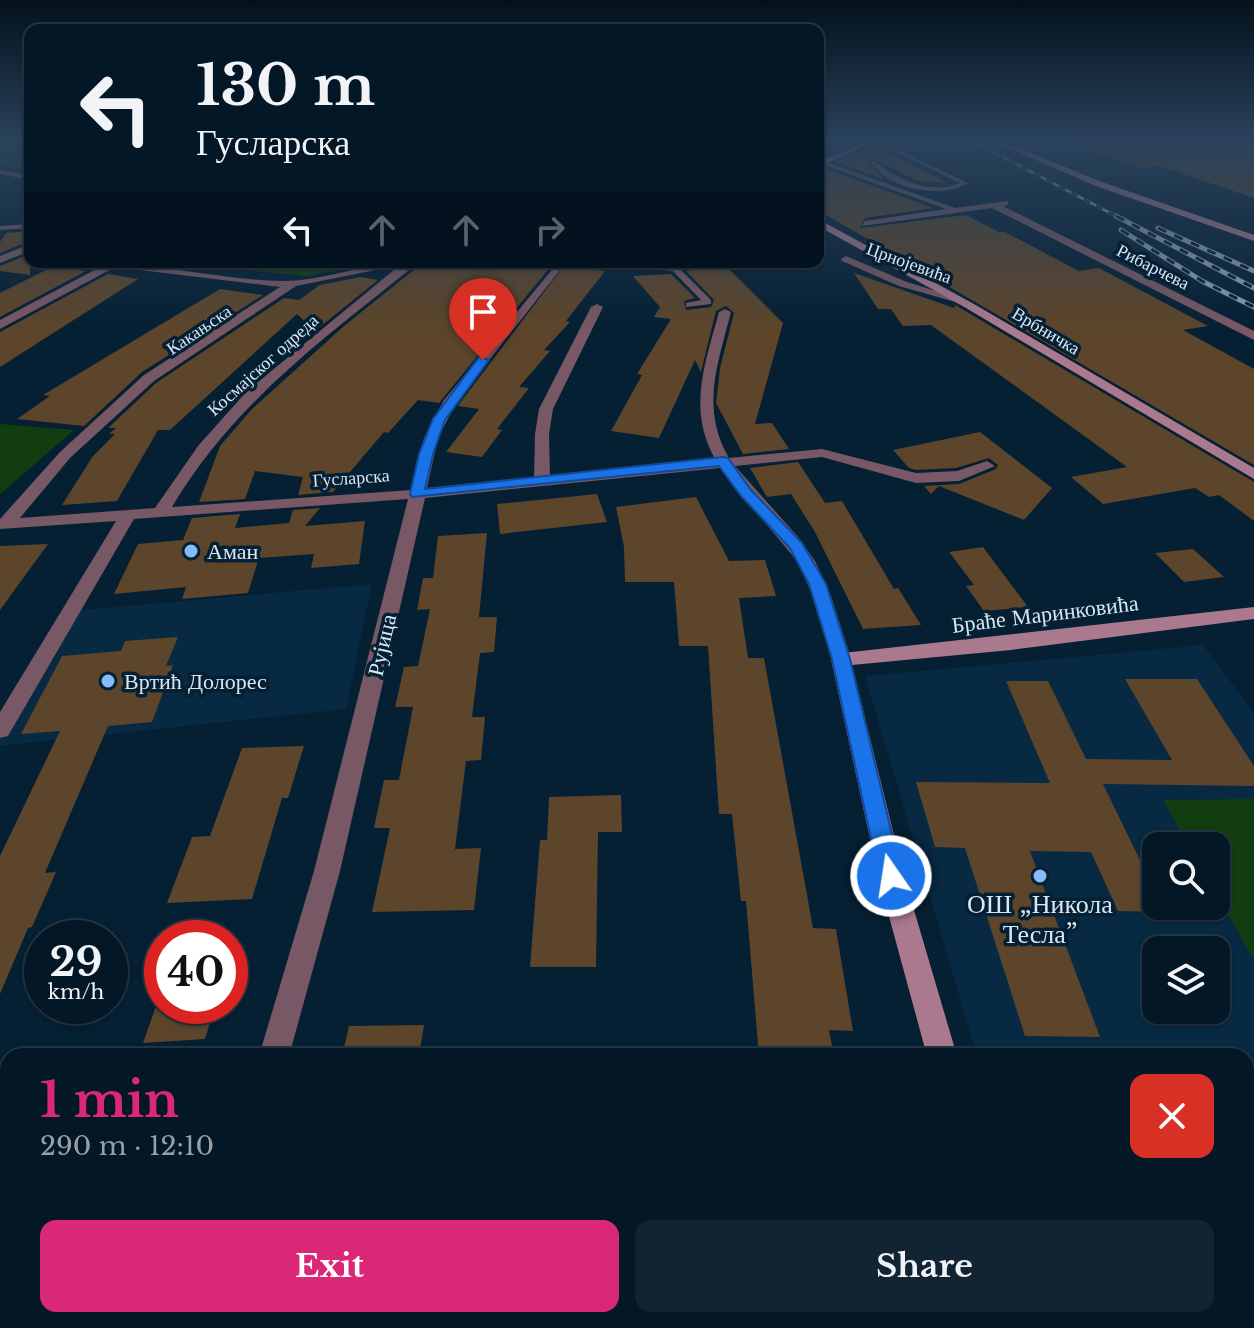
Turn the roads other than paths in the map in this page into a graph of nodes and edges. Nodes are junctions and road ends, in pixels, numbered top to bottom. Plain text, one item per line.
1 (936, 203) edge
2 (1012, 203) dead end
3 (1153, 203) edge
4 (994, 205) junction
5 (954, 209) junction
6 (865, 224) dead end
7 (824, 225) edge
8 (24, 226) edge
9 (0, 228) edge
10 (1254, 238) edge
11 (24, 251) edge
12 (846, 259) dead end
13 (0, 260) edge
14 (106, 268) edge
15 (149, 268) edge
16 (375, 268) edge
17 (405, 268) edge
18 (556, 268) dead end
19 (673, 268) edge
20 (309, 282) junction
21 (292, 284) junction
22 (959, 300) junction
23 (689, 305) dead end
24 (597, 307) dead end
25 (725, 312) dead end
26 (0, 325) edge
27 (1254, 336) edge
28 (113, 412) junction
29 (723, 461) junction
30 (987, 466) dead end
31 (1254, 474) edge
32 (542, 481) junction
33 (417, 494) junction
34 (161, 512) junction
35 (128, 515) junction
36 (3, 523) edge
37 (1254, 613) edge
38 (841, 659) junction
39 (0, 730) edge
40 (276, 1048) edge
41 (940, 1048) edge

1 - 5 street
2 - 4 street
3 - 10 street
4 - 5 street
4 - 27 street, Рибарчева
5 - 6 street
7 - 22 street, Врбничка
8 - 9 lane
11 - 13 street
12 - 22 street, Црнојевића
14 - 26 street
15 - 21 street
16 - 20 street
17 - 34 street, Космајског одреда
18 - 33 street, Рујица
19 - 23 lane
20 - 21 street
20 - 28 street, Какањска
21 - 28 street, Какањска
22 - 31 street, Врбничка
24 - 32 street
25 - 29 street
28 - 36 street, Какањска
29 - 30 street, Гусларска
29 - 32 street, Гусларска
29 - 38 street
32 - 33 street, Гусларска
33 - 34 street, Гусларска
33 - 40 street, Рујица
34 - 35 street, Гусларска
35 - 36 street, Гусларска
35 - 39 street
37 - 38 street, Браће Маринковића
38 - 41 street

